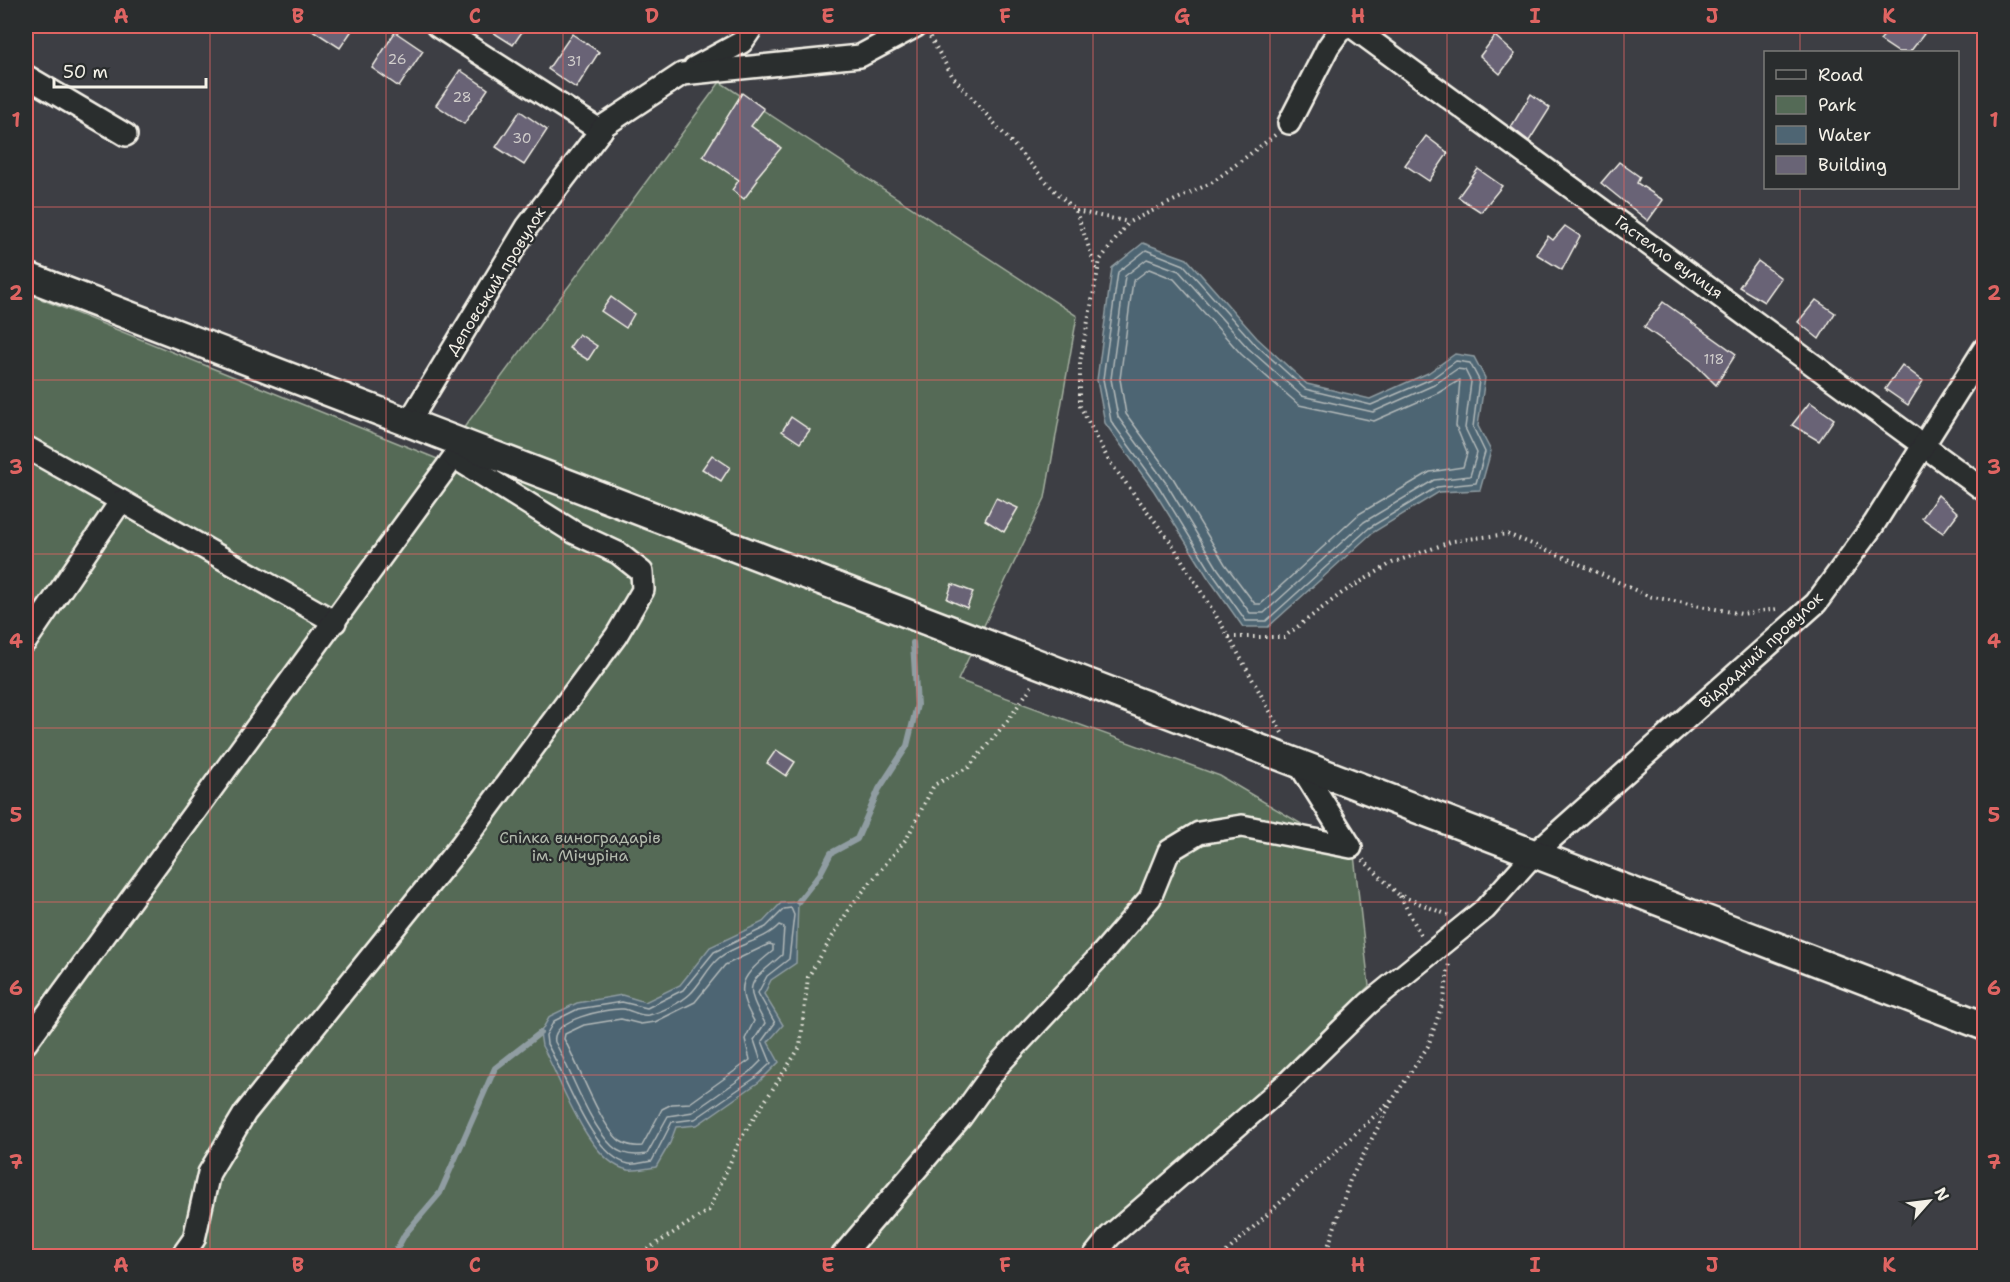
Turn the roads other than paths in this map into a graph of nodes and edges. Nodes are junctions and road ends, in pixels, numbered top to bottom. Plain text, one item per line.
1 (438, 26) edge
2 (753, 26) edge
3 (1343, 26) edge
4 (1351, 26) edge
5 (923, 31) edge
6 (682, 74) junction
7 (26, 76) edge
8 (1289, 123) road end
9 (601, 130) junction
10 (126, 135) dead end
11 (26, 276) edge
12 (1984, 349) edge
13 (409, 422) junction
14 (1923, 444) junction
15 (26, 447) edge
16 (459, 450) junction
17 (1984, 490) edge
18 (121, 501) junction
19 (335, 622) junction
20 (26, 640) edge
21 (1299, 764) junction
22 (1534, 854) junction
23 (1984, 1026) edge
24 (26, 1043) edge
25 (182, 1257) edge
26 (842, 1257) edge
27 (1094, 1257) edge

1 - 9 street
2 - 6 street
3 - 8 street
4 - 14 street, Гастелло вулиця
5 - 6 street, Деповський провулок
6 - 9 street, Деповський провулок
7 - 10 street
9 - 13 street, Деповський провулок
11 - 13 main road
12 - 14 street, Відрадний провулок
13 - 16 main road
14 - 17 street, Гастелло вулиця
14 - 22 street, Відрадний провулок
15 - 18 street
16 - 19 street
16 - 21 main road
16 - 25 street
18 - 19 street
18 - 20 street
19 - 24 street
21 - 22 main road
21 - 26 street
22 - 23 main road
22 - 27 street, Відрадний провулок

